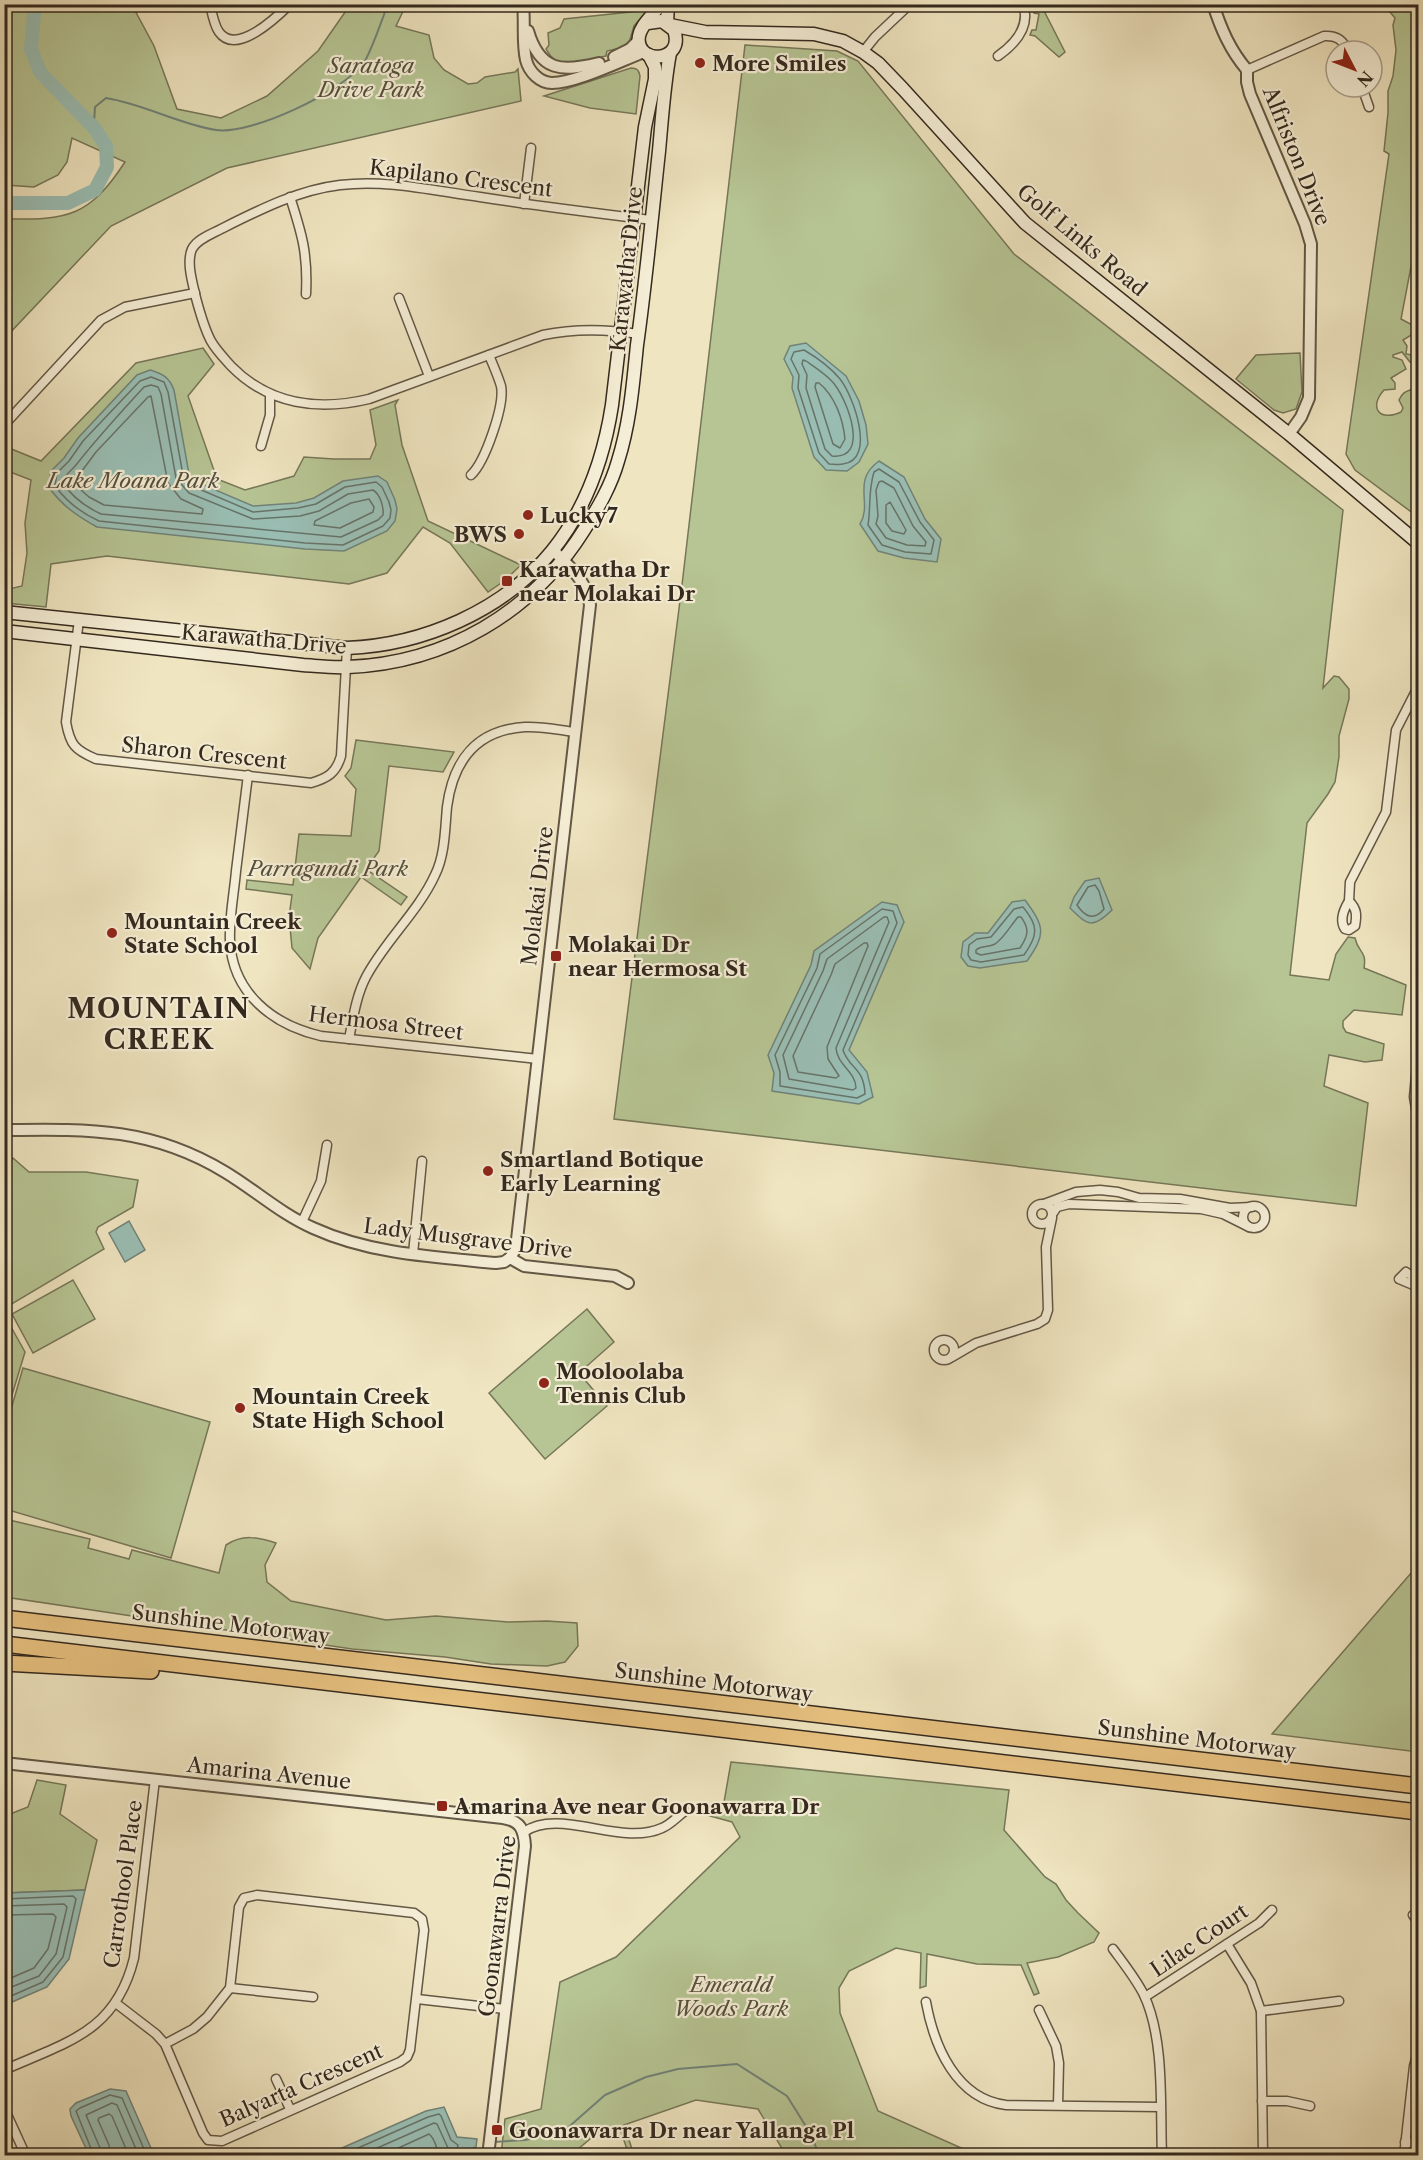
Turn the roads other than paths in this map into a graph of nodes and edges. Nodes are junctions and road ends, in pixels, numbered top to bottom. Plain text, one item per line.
1 (210, 4) edge
2 (290, 4) edge
3 (523, 4) edge
4 (660, 4) edge
5 (669, 4) edge
6 (910, 4) edge
7 (1023, 4) edge
8 (1213, 4) edge
9 (524, 19) junction
10 (648, 23) junction
11 (669, 24) junction
12 (705, 32) junction
13 (1340, 39) edge
14 (673, 47) junction
15 (644, 49) junction
16 (862, 52) junction
17 (998, 56) dead end
18 (1247, 70) junction
19 (1367, 99) edge
20 (1370, 107) dead end
21 (531, 148) dead end
22 (290, 197) junction
23 (524, 204) junction
24 (634, 218) junction
25 (652, 220) junction
26 (195, 293) junction
27 (306, 294) dead end
28 (399, 298) dead end
29 (621, 331) junction
30 (639, 334) junction
31 (489, 355) junction
32 (429, 376) junction
33 (270, 394) junction
34 (282, 399) junction
35 (270, 415) junction
36 (4, 425) edge
37 (1289, 434) junction
38 (261, 446) dead end
39 (471, 475) dead end
40 (593, 478) junction
41 (608, 488) junction
42 (1419, 543) edge
43 (553, 550) junction
44 (563, 561) junction
45 (4, 612) edge
46 (509, 612) junction
47 (474, 613) junction
48 (79, 620) junction
49 (4, 631) edge
50 (77, 640) junction
51 (347, 648) junction
52 (346, 667) junction
53 (1419, 687) edge
54 (575, 732) junction
55 (248, 775) junction
56 (1349, 901) dead end
57 (349, 1039) junction
58 (1419, 1054) edge
59 (538, 1059) junction
60 (1419, 1120) edge
61 (4, 1130) edge
62 (327, 1145) dead end
63 (422, 1161) dead end
64 (1044, 1204) junction
65 (1252, 1207) junction
66 (1052, 1215) junction
67 (302, 1222) junction
68 (1037, 1222) junction
69 (1249, 1227) junction
70 (1046, 1247) junction
71 (413, 1254) junction
72 (510, 1258) junction
73 (1419, 1280) edge
74 (628, 1283) dead end
75 (1419, 1287) edge
76 (947, 1340) junction
77 (976, 1343) junction
78 (952, 1357) junction
79 (4, 1610) edge
80 (4, 1618) edge
81 (42, 1623) junction
82 (4, 1644) edge
83 (4, 1664) edge
84 (192, 1666) junction
85 (4, 1762) edge
86 (155, 1779) junction
87 (1419, 1786) edge
88 (685, 1811) dead end
89 (1419, 1812) edge
90 (524, 1832) junction
91 (1272, 1910) dead end
92 (1413, 1915) dead end
93 (1419, 1923) edge
94 (1227, 1944) junction
95 (1113, 1949) dead end
96 (230, 1988) junction
97 (312, 1997) dead end
98 (1145, 1997) junction
99 (417, 1999) junction
100 (1339, 2001) dead end
101 (926, 2002) dead end
102 (117, 2004) junction
103 (505, 2009) junction
104 (1039, 2010) dead end
105 (1261, 2011) junction
106 (165, 2044) junction
107 (1419, 2052) edge
108 (4, 2070) edge
109 (276, 2079) dead end
110 (1262, 2101) junction
111 (1058, 2105) junction
112 (1310, 2106) dead end
113 (1160, 2107) junction
114 (4, 2108) edge
115 (290, 2109) junction
116 (1405, 2142) junction
117 (1419, 2144) edge
118 (489, 2148) edge
119 (26, 2156) edge
120 (1162, 2156) edge
121 (1263, 2156) edge
122 (1404, 2156) edge

1 - 2 street
3 - 9 street
4 - 10 main road
5 - 11 main road
6 - 16 street
7 - 17 street
8 - 18 street, Alfriston Drive
9 - 15 street
9 - 15 street
10 - 11 main road
10 - 15 main road
11 - 12 main road, Golf Links Road
11 - 14 main road
12 - 14 main road, Golf Links Road
12 - 16 main road, Golf Links Road
13 - 18 street
14 - 15 main road
14 - 25 main road, Karawatha Drive
15 - 24 main road, Karawatha Drive
16 - 37 main road, Golf Links Road
18 - 37 street, Alfriston Drive
19 - 20 street
21 - 23 street
22 - 23 street, Kapilano Crescent
22 - 26 street, Kapilano Crescent
22 - 27 street
23 - 24 street, Kapilano Crescent
24 - 25 street, Kapilano Crescent
24 - 29 main road, Karawatha Drive
25 - 30 main road, Karawatha Drive
26 - 33 street, Kapilano Crescent
26 - 36 street
28 - 32 street
29 - 30 street, Kapilano Crescent
29 - 31 street, Kapilano Crescent
29 - 40 main road, Karawatha Drive
30 - 41 main road, Karawatha Drive
31 - 32 street, Kapilano Crescent
31 - 39 street
32 - 34 street, Kapilano Crescent
33 - 34 street, Kapilano Crescent
33 - 35 street
34 - 35 street
35 - 38 street
37 - 42 main road, Golf Links Road
40 - 41 street
40 - 43 main road, Karawatha Drive
41 - 44 main road, Karawatha Drive
43 - 44 street, Molakai Drive
43 - 47 main road, Karawatha Drive
44 - 46 main road, Karawatha Drive
44 - 54 street, Molakai Drive
45 - 48 main road, Karawatha Drive
46 - 47 street, Karawatha Drive
46 - 52 main road, Karawatha Drive
47 - 51 main road, Karawatha Drive
48 - 50 street, Sharon Crescent
48 - 51 main road, Karawatha Drive
49 - 50 main road, Karawatha Drive
50 - 52 main road, Karawatha Drive
50 - 55 street, Sharon Crescent
51 - 52 street, Sharon Crescent
52 - 55 street, Sharon Crescent
53 - 56 street
54 - 57 street
54 - 59 street, Molakai Drive
55 - 57 street, Hermosa Street
57 - 59 street, Hermosa Street
58 - 60 street
59 - 72 street, Molakai Drive
61 - 67 street, Lady Musgrave Drive
62 - 67 street
63 - 71 street
64 - 65 street
64 - 66 street
64 - 68 street
65 - 69 street
65 - 69 street
66 - 68 street
66 - 69 street
66 - 70 street
67 - 71 street, Lady Musgrave Drive
68 - 70 street
70 - 77 street
71 - 72 street, Lady Musgrave Drive
72 - 74 street, Lady Musgrave Drive
73 - 75 street
76 - 77 street
76 - 78 street
76 - 78 street
77 - 78 street
79 - 81 highway
80 - 81 highway, Sunshine Motorway
81 - 87 highway, Sunshine Motorway
82 - 84 highway
83 - 84 highway
84 - 89 highway
85 - 86 street, Amarina Avenue
86 - 90 street, Amarina Avenue
86 - 102 street, Carrothool Place
88 - 90 street, Goonawarra Drive
90 - 103 street, Goonawarra Drive
91 - 94 street, Lilac Court
92 - 93 street
94 - 98 street, Lilac Court
94 - 105 street
95 - 98 street
96 - 97 street
96 - 99 street, Balyarta Crescent
96 - 106 street
98 - 113 street
99 - 103 street
99 - 115 street, Balyarta Crescent
100 - 105 street
101 - 111 street
102 - 106 street, Balyarta Crescent
102 - 108 street, Carrothool Place
103 - 118 street, Goonawarra Drive
104 - 111 street
105 - 110 street
106 - 115 street, Balyarta Crescent
107 - 116 street
109 - 115 street
110 - 112 street
110 - 121 street
111 - 113 street
113 - 120 street
114 - 119 street
116 - 117 street
116 - 122 street

